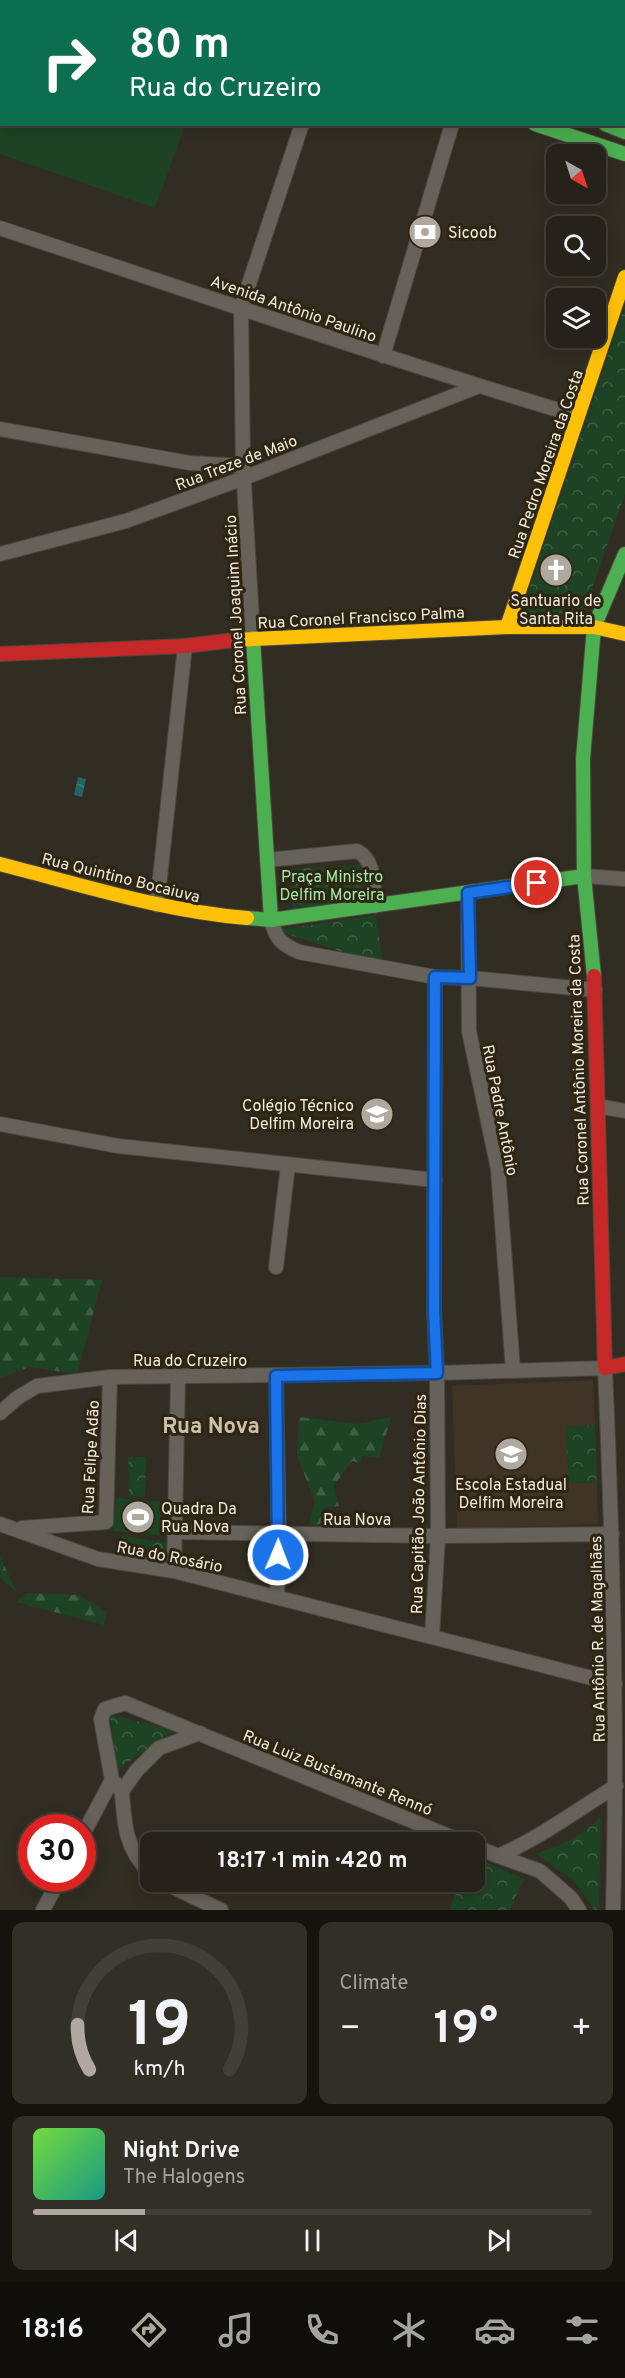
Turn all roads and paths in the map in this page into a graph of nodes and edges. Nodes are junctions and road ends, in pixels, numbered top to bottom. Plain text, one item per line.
1 (301, 126) edge
2 (451, 126) edge
3 (541, 126) edge
4 (609, 126) edge
5 (625, 132) edge
6 (625, 154) edge
7 (0, 228) edge
8 (625, 277) edge
9 (241, 308) junction
10 (383, 356) junction
11 (479, 386) junction
12 (579, 416) junction
13 (0, 429) edge
14 (244, 472) junction
15 (0, 554) edge
16 (625, 554) edge
17 (507, 627) junction
18 (594, 627) junction
19 (625, 634) edge
20 (253, 638) junction
21 (185, 646) junction
22 (0, 654) edge
23 (267, 860) junction
24 (0, 864) edge
25 (584, 876) junction
26 (625, 879) edge
27 (468, 893) junction
28 (157, 905) junction
29 (375, 906) junction
30 (271, 920) junction
31 (435, 977) junction
32 (470, 978) junction
33 (595, 990) junction
34 (598, 1107) junction
35 (625, 1111) edge
36 (0, 1124) edge
37 (288, 1165) junction
38 (435, 1180) junction
39 (276, 1267) dead end
40 (625, 1364) edge
41 (605, 1368) junction
42 (513, 1370) junction
43 (437, 1373) junction
44 (276, 1376) junction
45 (110, 1377) junction
46 (178, 1377) junction
47 (0, 1413) edge
48 (0, 1524) edge
49 (15, 1528) junction
50 (174, 1532) junction
51 (279, 1534) junction
52 (612, 1534) junction
53 (438, 1536) junction
54 (174, 1571) junction
55 (277, 1597) junction
56 (432, 1636) junction
57 (615, 1684) junction
58 (200, 1733) junction
59 (112, 1780) junction
60 (616, 1786) junction
61 (122, 1791) junction
62 (94, 1814) edge
63 (440, 1832) edge
64 (485, 1851) edge
65 (498, 1856) junction
66 (140, 1861) edge
67 (53, 1892) edge
68 (183, 1892) edge
69 (43, 1910) edge
70 (221, 1910) edge
71 (579, 1910) edge
72 (613, 1910) edge

1 - 9 street, Rua Coronel Joaquim Inácio
2 - 10 street
3 - 6 main road
4 - 5 main road
7 - 9 street, Avenida Antônio Paulino
8 - 12 main road, Rua Pedro Moreira da Costa
9 - 10 street, Avenida Antônio Paulino
9 - 14 street, Rua Coronel Joaquim Inácio
10 - 11 street, Avenida Antônio Paulino
11 - 12 street, Avenida Antônio Paulino
11 - 14 street, Rua Treze de Maio
12 - 17 main road, Rua Pedro Moreira da Costa
13 - 14 street
14 - 15 street, Rua Treze de Maio
14 - 20 street, Rua Coronel Joaquim Inácio
16 - 18 main road, Rua Coronel Antônio Moreira da Costa
17 - 18 main road, Rua Coronel Francisco Palma
17 - 20 main road, Rua Coronel Francisco Palma
18 - 19 main road, Rua Coronel Francisco Palma
18 - 25 main road, Rua Coronel Antônio Moreira da Costa
20 - 21 main road, Rua Coronel Francisco Palma
20 - 23 main road, Rua Coronel Joaquim Inácio
21 - 22 main road, Rua Coronel Francisco Palma
21 - 28 street
23 - 29 street
23 - 30 main road, Rua Coronel Joaquim Inácio
24 - 28 main road, Rua Quintino Bocaiuva
25 - 26 street
25 - 27 main road, Rua Quintino Bocaiuva
25 - 33 main road, Rua Coronel Antônio Moreira da Costa
27 - 29 main road, Rua Quintino Bocaiuva
27 - 32 street, Rua Padre Antônio
28 - 30 main road, Rua Quintino Bocaiuva
29 - 30 main road, Rua Quintino Bocaiuva
30 - 31 street
31 - 32 street
31 - 38 street, Rua Capitão João Antônio Dias
32 - 33 street
32 - 42 street, Rua Padre Antônio
33 - 34 main road, Rua Coronel Antônio Moreira da Costa
34 - 35 street
34 - 41 main road, Rua Coronel Antônio Moreira da Costa
36 - 37 street
37 - 38 street
37 - 39 street
38 - 43 street, Rua Capitão João Antônio Dias
40 - 41 main road
41 - 42 street, Rua do Cruzeiro
41 - 52 street, Rua Antônio R. de Magalhães
42 - 43 street, Rua do Cruzeiro
43 - 44 street, Rua do Cruzeiro
43 - 53 street, Rua Capitão João Antônio Dias
44 - 46 street, Rua do Cruzeiro
44 - 51 street
45 - 46 street, Rua do Cruzeiro
45 - 47 street, Rua do Cruzeiro
45 - 49 street, Rua Felipe Adão
46 - 50 street
48 - 49 street, Rua do Rosário
49 - 54 street, Rua do Rosário
50 - 51 street, Rua Nova
50 - 54 street
51 - 53 street, Rua Nova
51 - 55 street
52 - 53 street, Rua Nova
52 - 57 street, Rua Antônio R. de Magalhães
53 - 56 street, Rua Capitão João Antônio Dias
54 - 55 street, Rua do Rosário
55 - 56 street, Rua do Rosário
56 - 57 street, Rua do Rosário
57 - 60 street, Rua Antônio R. de Magalhães
58 - 59 street, Rua Luiz Bustamante Rennó
58 - 61 street
58 - 63 street, Rua Luiz Bustamante Rennó
59 - 61 street
59 - 62 street
60 - 65 street
60 - 72 street, Rua Antônio R. de Magalhães
61 - 66 street
64 - 65 street
65 - 71 street
67 - 69 street
68 - 70 street

